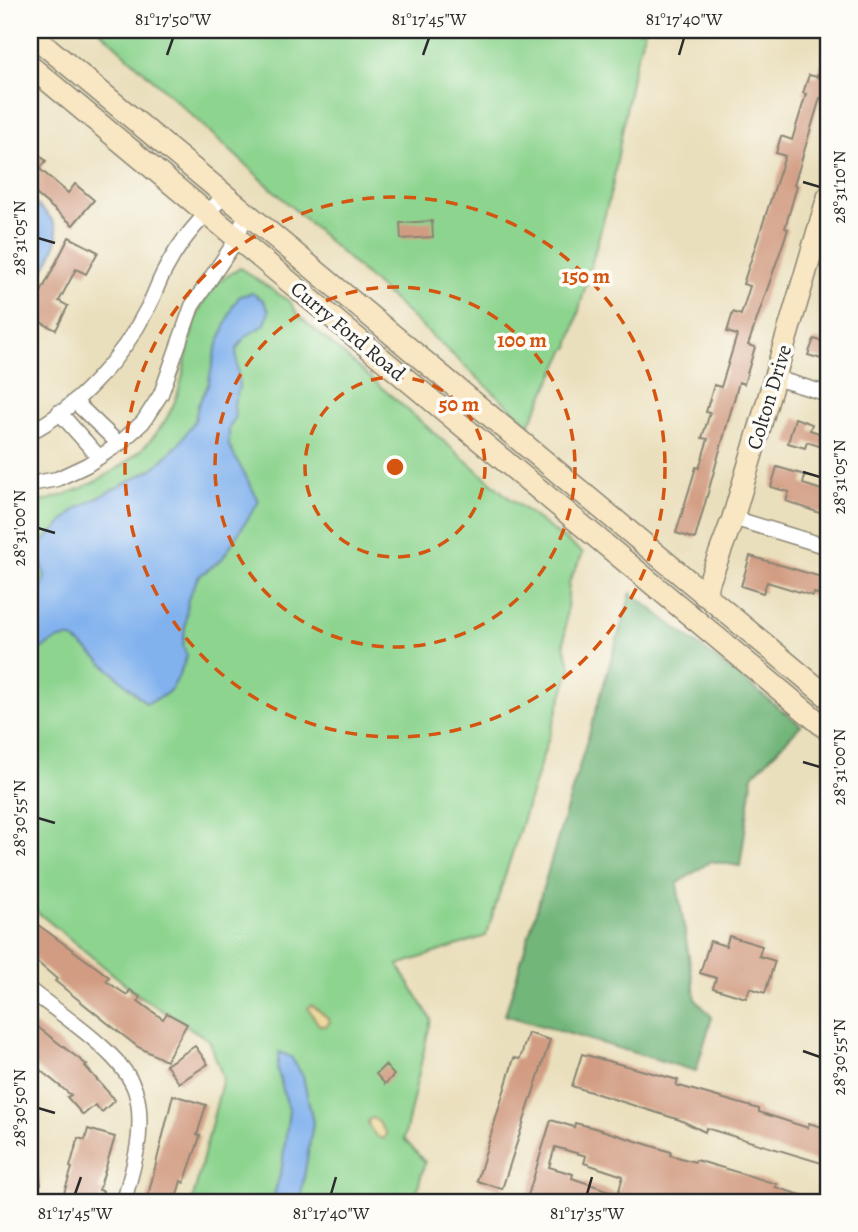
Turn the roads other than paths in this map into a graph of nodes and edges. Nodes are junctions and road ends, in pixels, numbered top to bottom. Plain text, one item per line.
1 (30, 33) edge
2 (30, 66) edge
3 (225, 195) junction
4 (828, 197) edge
5 (246, 212) junction
6 (205, 213) junction
7 (237, 239) junction
8 (822, 240) edge
9 (775, 378) junction
10 (828, 394) edge
11 (74, 401) junction
12 (59, 412) junction
13 (463, 427) junction
14 (30, 432) edge
15 (119, 444) junction
16 (99, 457) junction
17 (30, 484) edge
18 (733, 518) junction
19 (828, 547) edge
20 (704, 594) junction
21 (701, 625) junction
22 (828, 697) edge
23 (828, 708) edge
24 (828, 730) edge
25 (30, 990) edge
26 (124, 1202) edge

1 - 3 main road, Curry Ford Road
2 - 6 main road, Curry Ford Road
3 - 5 main road, Curry Ford Road
3 - 6 street
4 - 8 main road, Colton Drive
5 - 7 street
5 - 20 main road, Curry Ford Road
6 - 7 main road, Curry Ford Road
6 - 11 street
7 - 13 main road, Curry Ford Road
7 - 15 street
8 - 9 main road, Colton Drive
9 - 10 street
9 - 18 main road, Colton Drive
11 - 12 street
11 - 15 street
12 - 14 street
12 - 16 street
13 - 20 main road
13 - 21 main road, Curry Ford Road
15 - 16 street
16 - 17 street
18 - 19 street
18 - 20 main road, Colton Drive
20 - 22 main road, Curry Ford Road
21 - 23 main road
21 - 24 main road, Curry Ford Road
25 - 26 street

